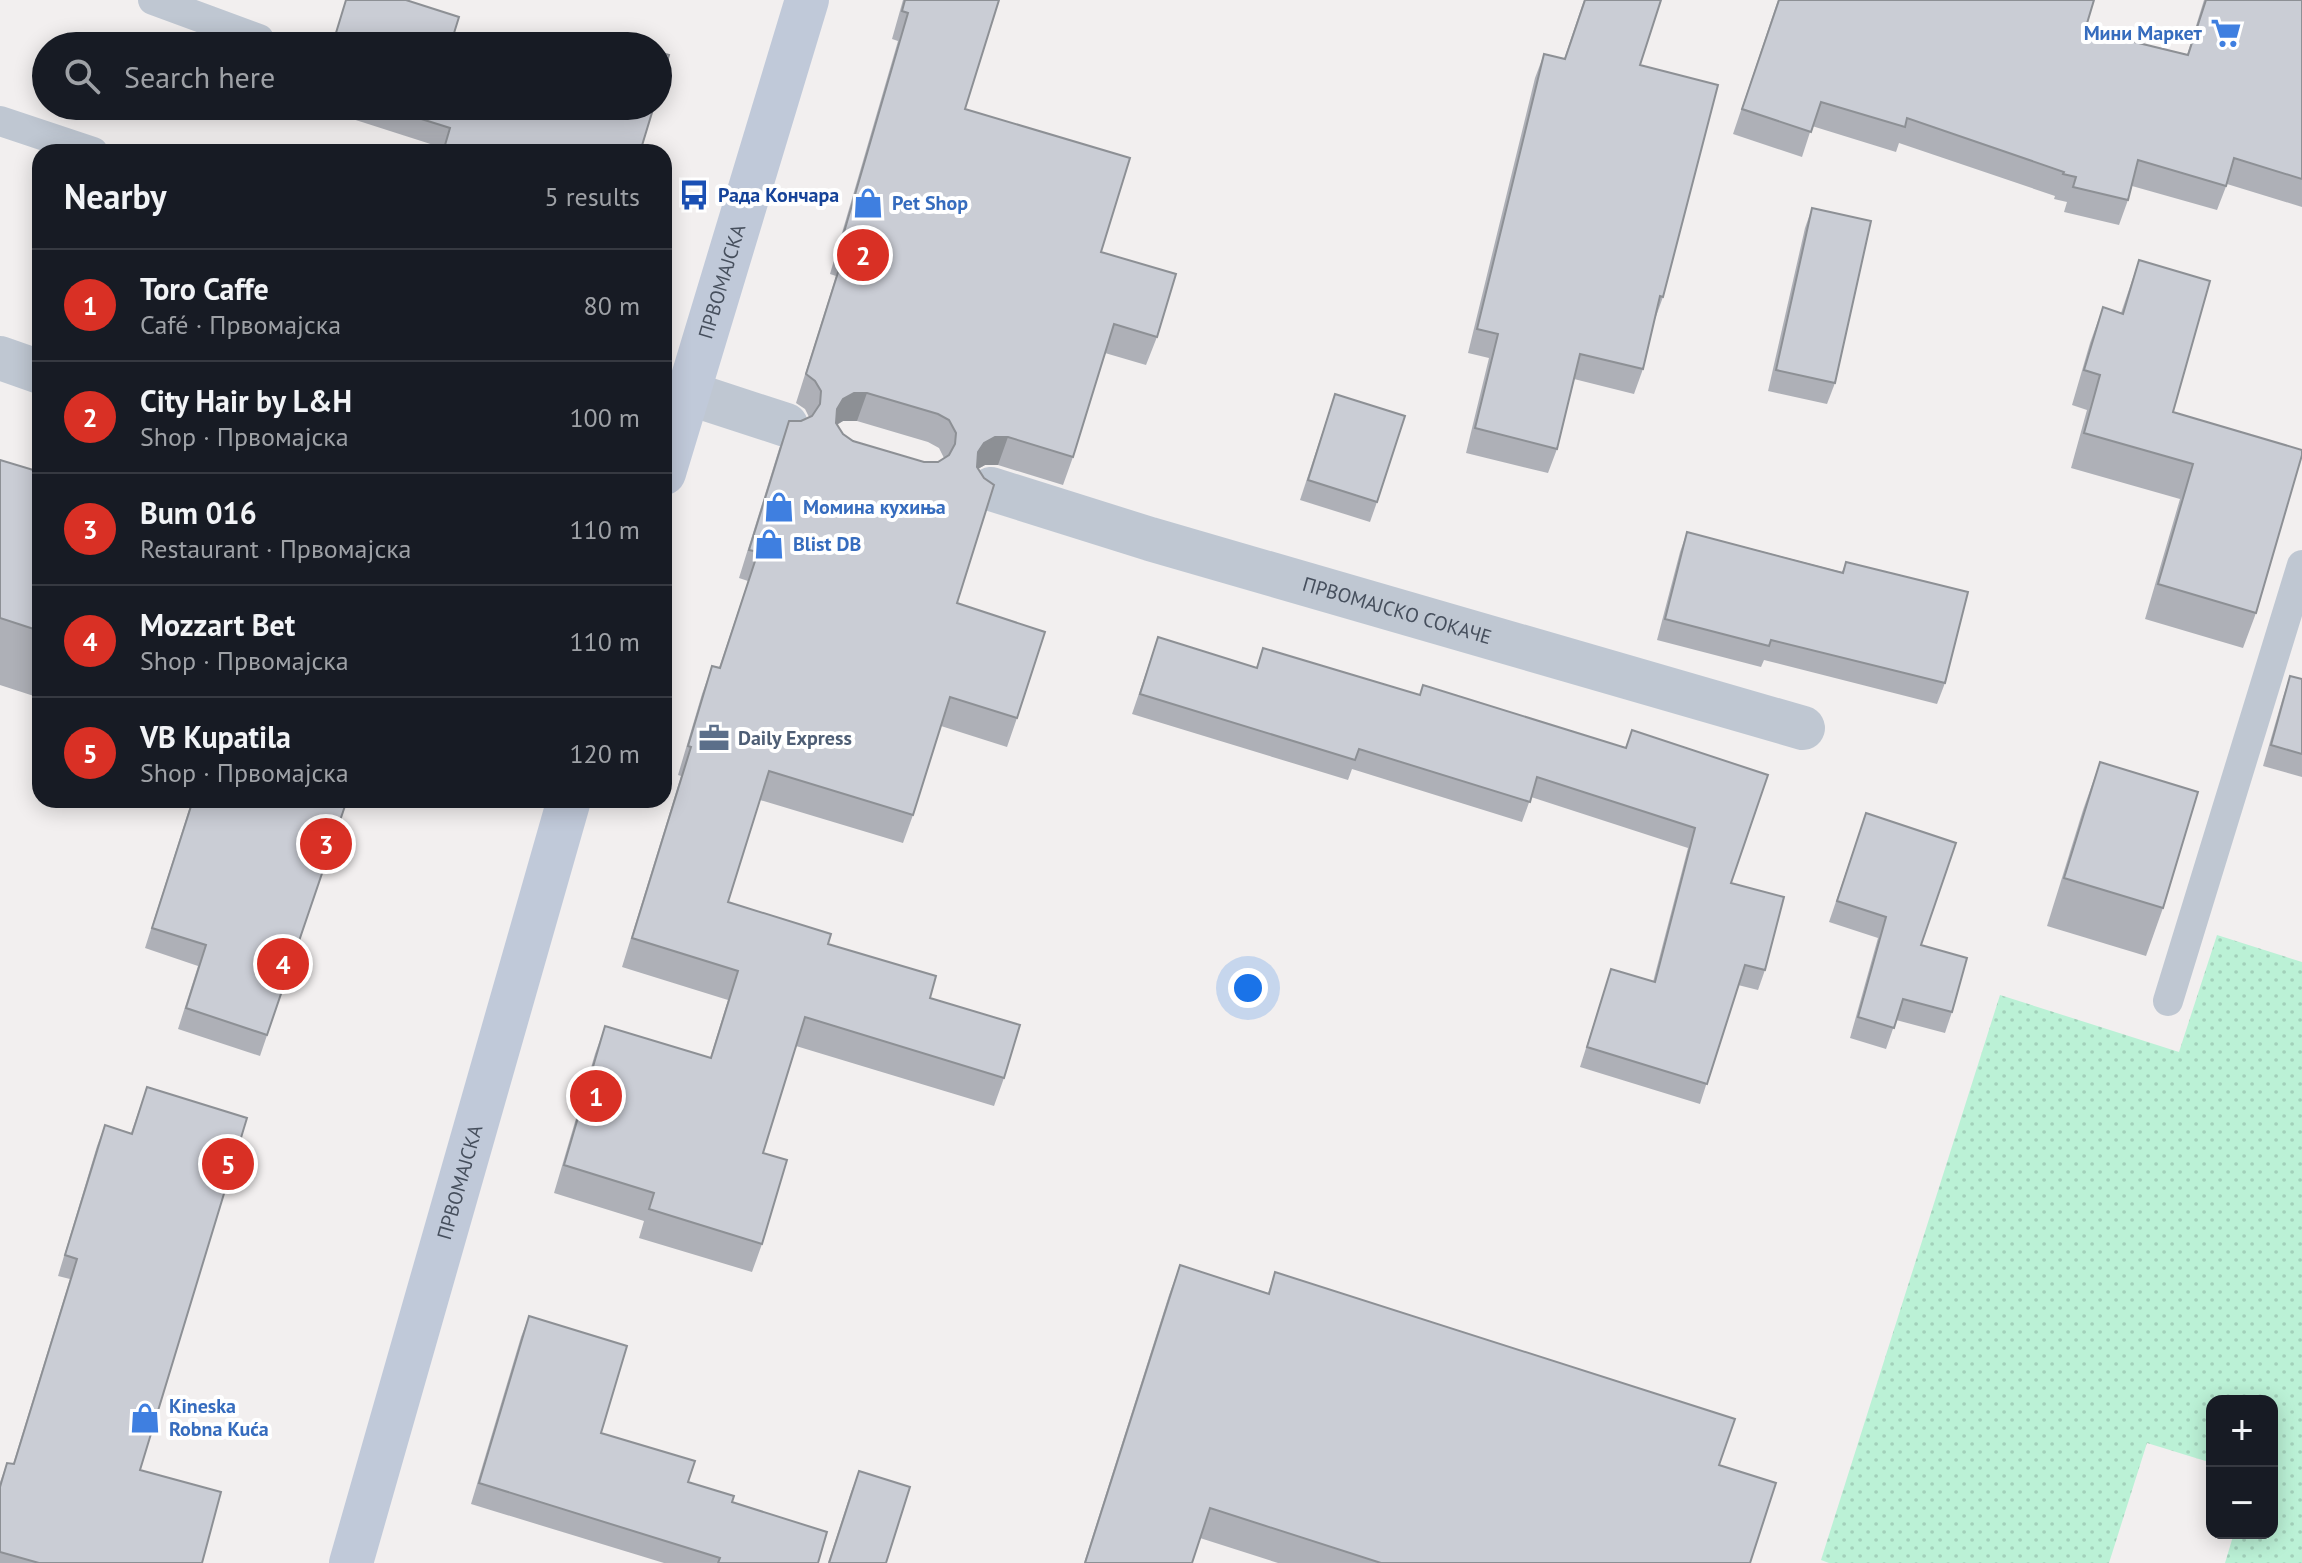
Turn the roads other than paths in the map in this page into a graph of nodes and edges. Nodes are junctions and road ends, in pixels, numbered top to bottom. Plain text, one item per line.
1 (153, 0) edge
2 (807, 0) edge
3 (240, 32) edge
4 (0, 121) edge
5 (69, 144) edge
6 (0, 358) edge
7 (32, 369) edge
8 (688, 393) junction
9 (786, 425) edge
10 (672, 446) edge
11 (991, 489) edge
12 (2302, 565) edge
13 (1803, 728) dead end
14 (567, 808) edge
15 (2168, 1001) dead end
16 (357, 1561) edge

1 - 3 lane
2 - 8 main road, ПРВОМАЈСКА
4 - 5 lane
6 - 7 street
8 - 9 street
8 - 10 main road, ПРВОМАЈСКА
11 - 13 street, ПРВОМАЈСКО СОКАЧЕ
12 - 15 lane
14 - 16 main road, ПРВОМАЈСКА

